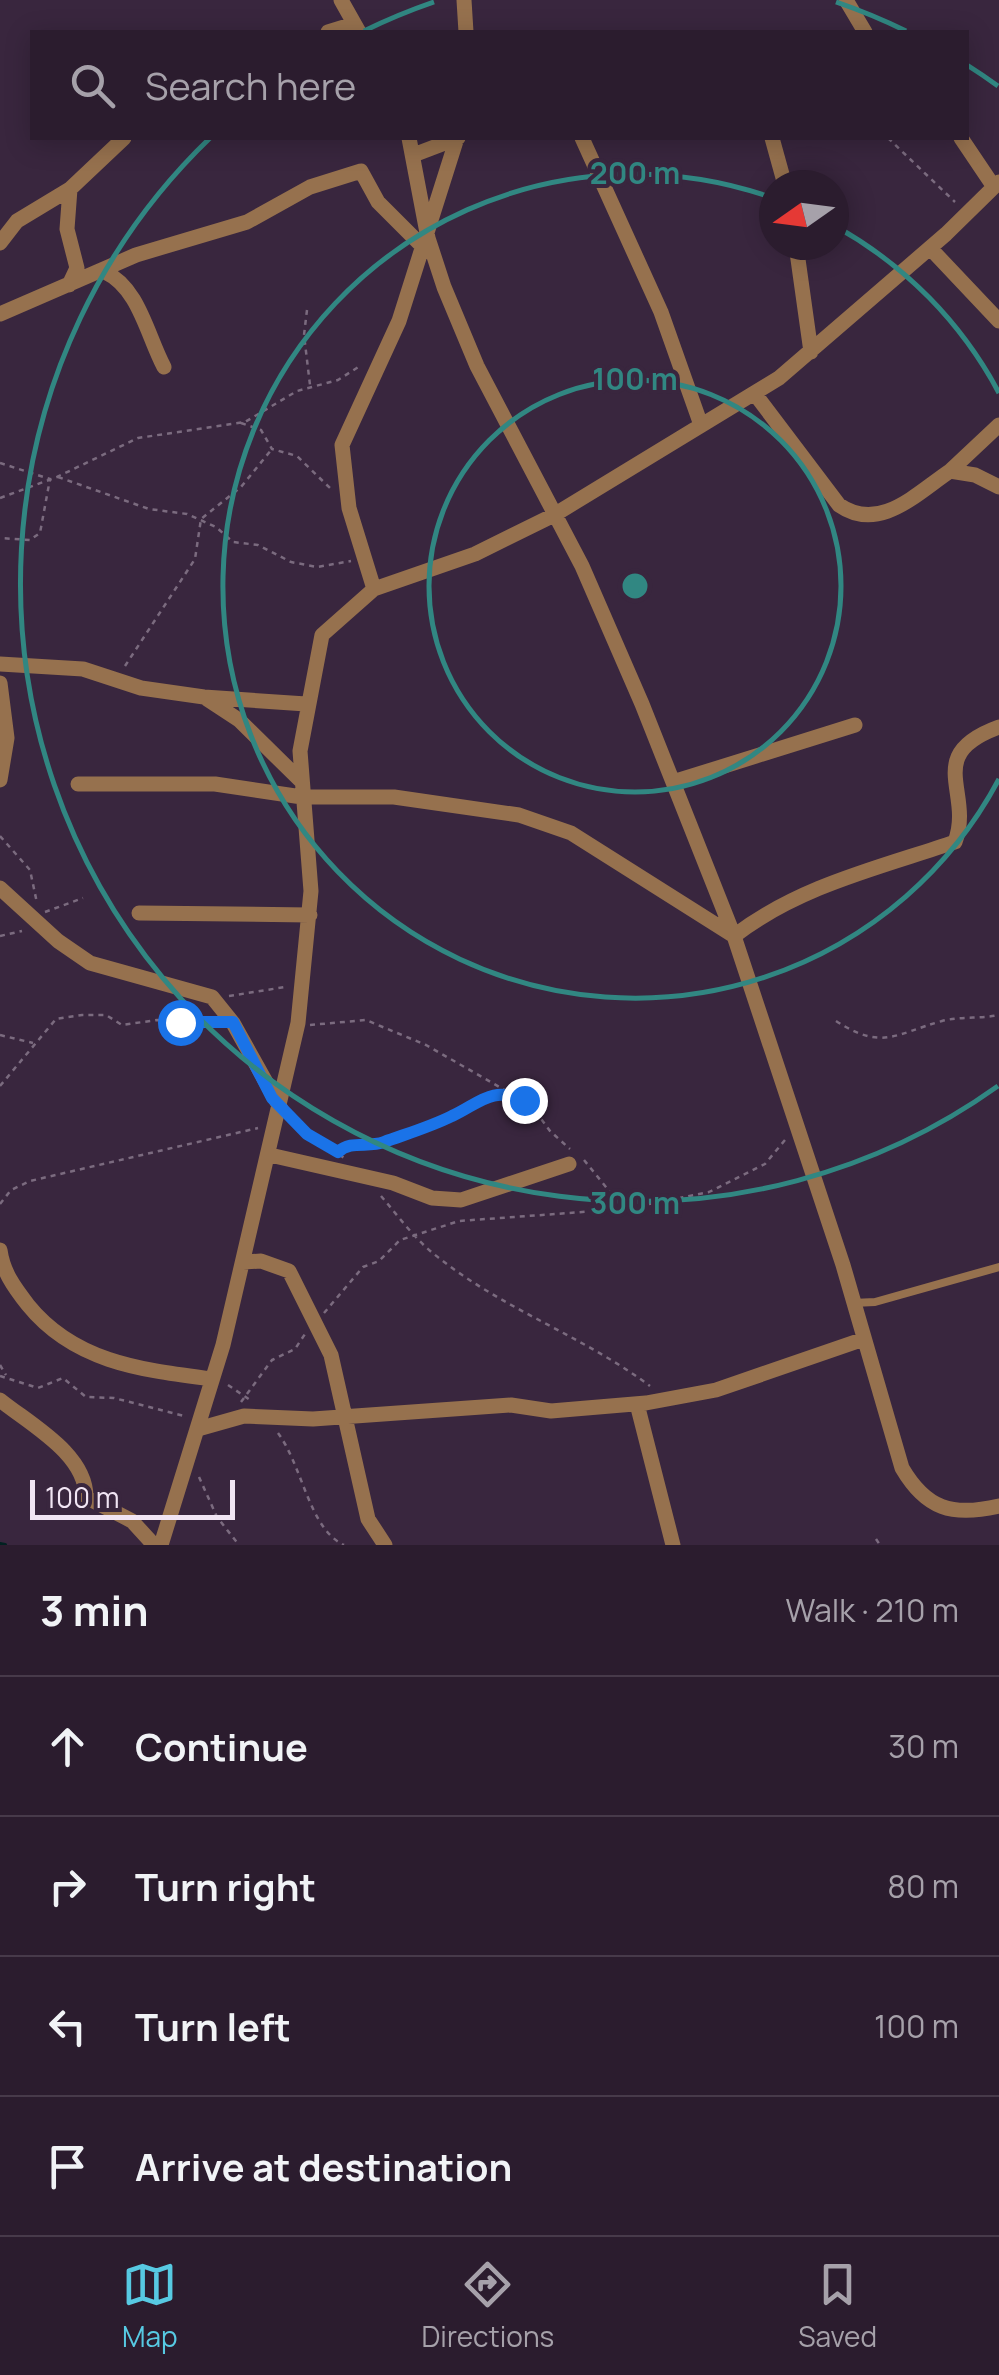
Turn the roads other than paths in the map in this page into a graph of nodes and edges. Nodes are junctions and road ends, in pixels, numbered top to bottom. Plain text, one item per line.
1 (341, 0) edge
2 (464, 0) edge
3 (846, 0) edge
4 (357, 28) edge
5 (466, 30) edge
6 (864, 30) edge
7 (410, 140) edge
8 (452, 140) edge
9 (456, 140) edge
10 (583, 140) edge
11 (773, 140) edge
12 (962, 140) edge
13 (115, 141) edge
14 (416, 154) junction
15 (781, 170) edge
16 (996, 184) edge
17 (70, 189) junction
18 (0, 243) edge
19 (426, 243) junction
20 (930, 248) junction
21 (798, 260) edge
22 (104, 272) junction
23 (68, 285) junction
24 (0, 314) edge
25 (999, 320) edge
26 (812, 352) junction
27 (164, 367) dead end
28 (754, 394) junction
29 (701, 425) junction
30 (999, 425) edge
31 (950, 472) junction
32 (999, 487) edge
33 (554, 515) junction
34 (374, 590) junction
35 (0, 664) edge
36 (0, 683) edge
37 (204, 697) junction
38 (306, 704) junction
39 (855, 725) dead end
40 (999, 728) edge
41 (0, 780) edge
42 (673, 782) junction
43 (78, 784) dead end
44 (302, 790) junction
45 (0, 888) edge
46 (139, 914) dead end
47 (310, 915) junction
48 (734, 936) junction
49 (280, 1116) junction
50 (270, 1155) junction
51 (568, 1164) dead end
52 (0, 1250) edge
53 (244, 1262) junction
54 (999, 1268) edge
55 (853, 1303) junction
56 (864, 1339) junction
57 (212, 1379) junction
58 (0, 1400) edge
59 (637, 1404) junction
60 (345, 1414) junction
61 (199, 1424) junction
62 (999, 1506) edge
63 (158, 1545) edge
64 (385, 1545) edge
65 (673, 1545) edge

1 - 4 street
2 - 5 street
3 - 6 street
7 - 14 street
8 - 14 street
9 - 19 street
10 - 29 street
11 - 15 street
12 - 16 street
13 - 17 street
14 - 19 street
16 - 20 street
17 - 18 street
17 - 23 street
19 - 22 street
19 - 33 street
19 - 34 street
20 - 25 street
20 - 26 street
21 - 26 street
22 - 23 street
22 - 27 street
23 - 24 street
26 - 28 street
28 - 29 street
28 - 31 street
29 - 33 street
30 - 31 street
31 - 32 street
33 - 34 street
33 - 42 street
34 - 38 street
35 - 37 street
36 - 41 street
37 - 38 street
37 - 44 street
38 - 44 street
39 - 42 street
40 - 48 street
42 - 48 street
43 - 44 street
44 - 47 street
44 - 48 street
45 - 49 street
46 - 47 street
47 - 49 street
48 - 55 street
49 - 50 street
50 - 51 street
50 - 53 street
52 - 57 street
53 - 57 street
53 - 60 street
54 - 55 lane
55 - 56 street
56 - 59 street
56 - 62 street
57 - 61 street
58 - 63 street
59 - 60 street
59 - 65 street
60 - 61 street
60 - 64 street
61 - 63 street

